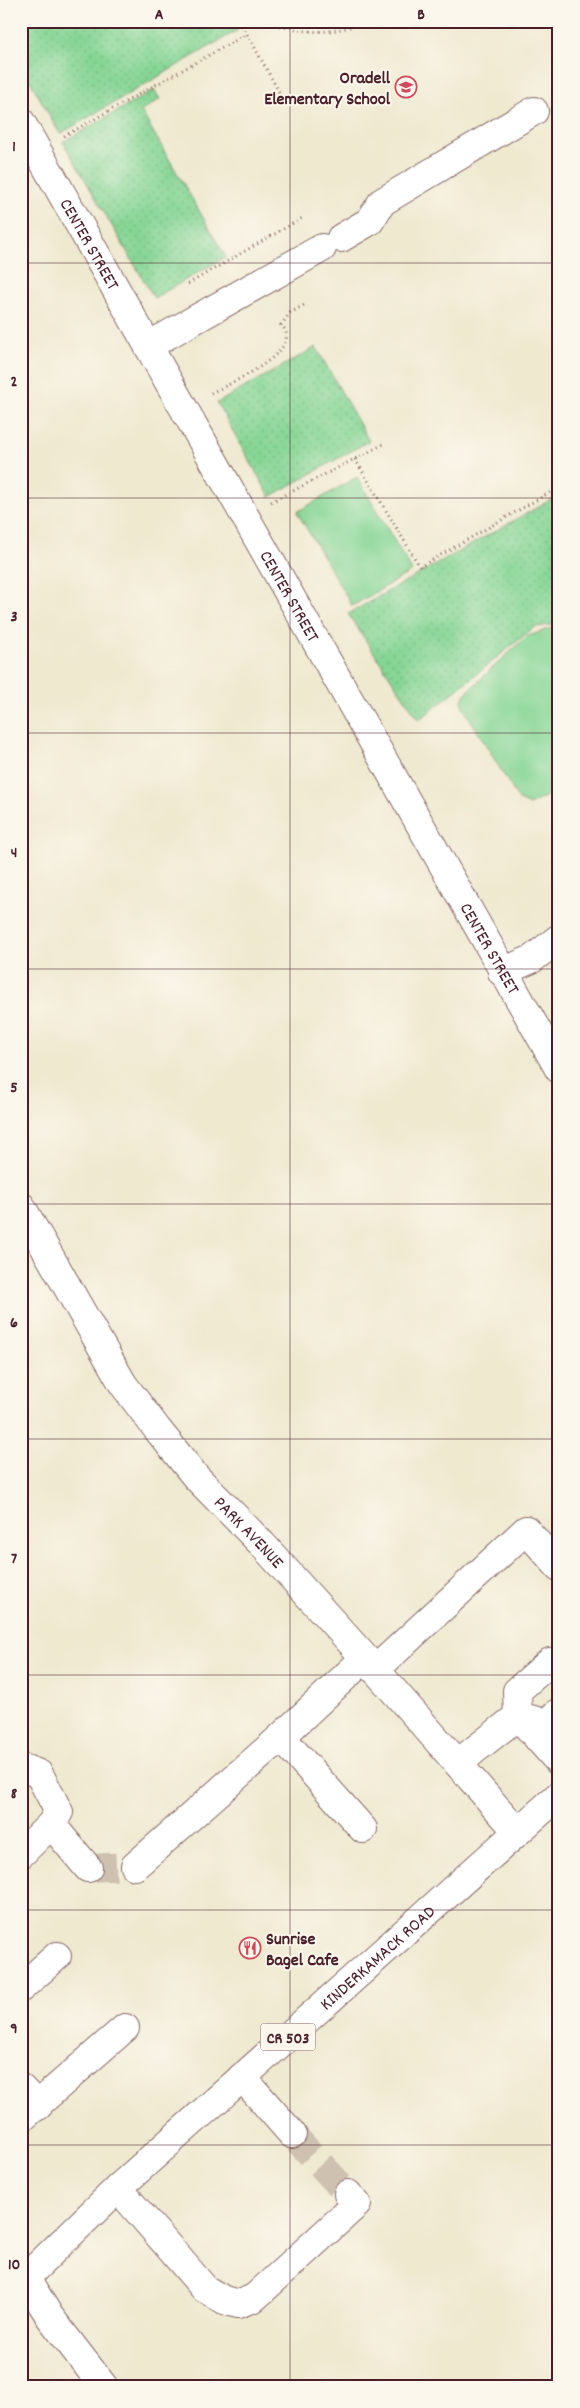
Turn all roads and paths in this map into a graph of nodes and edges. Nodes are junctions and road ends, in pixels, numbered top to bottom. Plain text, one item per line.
1 (240, 21) edge
2 (266, 21) edge
3 (365, 21) edge
4 (247, 34) junction
5 (283, 99) dead end
6 (534, 111) dead end
7 (21, 122) edge
8 (64, 136) dead end
9 (304, 217) dead end
10 (182, 288) dead end
11 (304, 305) dead end
12 (148, 346) junction
13 (210, 394) dead end
14 (384, 444) dead end
15 (355, 459) junction
16 (559, 487) edge
17 (264, 506) dead end
18 (559, 938) edge
19 (502, 972) junction
20 (559, 1069) edge
21 (21, 1206) edge
22 (559, 1567) edge
23 (559, 1663) edge
24 (370, 1664) junction
25 (559, 1712) edge
26 (518, 1716) junction
27 (281, 1737) junction
28 (559, 1762) edge
29 (458, 1763) junction
30 (21, 1771) edge
31 (559, 1796) edge
32 (51, 1824) junction
33 (363, 1829) dead end
34 (517, 1831) junction
35 (21, 1854) edge
36 (136, 1866) tunnel mouth
37 (88, 1868) dead end
38 (57, 1956) dead end
39 (21, 1988) edge
40 (125, 2028) dead end
41 (242, 2077) junction
42 (27, 2104) edge
43 (292, 2134) tunnel mouth
44 (118, 2188) junction
45 (348, 2194) tunnel mouth
46 (22, 2276) edge
47 (104, 2387) edge

1 - 4 path
2 - 3 path
4 - 5 path
4 - 8 path
6 - 12 street
7 - 12 street, CENTER STREET
9 - 10 path
11 - 13 path
12 - 19 street, CENTER STREET
14 - 15 path
15 - 16 path
15 - 17 path
18 - 19 street
19 - 20 street, CENTER STREET
21 - 24 street, PARK AVENUE
22 - 24 street
23 - 26 street
24 - 27 street
24 - 29 street, PARK AVENUE
25 - 26 street
26 - 28 street
26 - 29 street
27 - 33 street
27 - 36 street
29 - 34 street, PARK AVENUE
30 - 32 street
31 - 34 street, KINDERKAMACK ROAD / CR 503
32 - 35 street
32 - 37 street
34 - 41 street, KINDERKAMACK ROAD / CR 503
38 - 39 street
40 - 42 street
41 - 43 street
41 - 44 street, KINDERKAMACK ROAD / CR 503
44 - 45 street
44 - 46 street, KINDERKAMACK ROAD / CR 503
46 - 47 street

